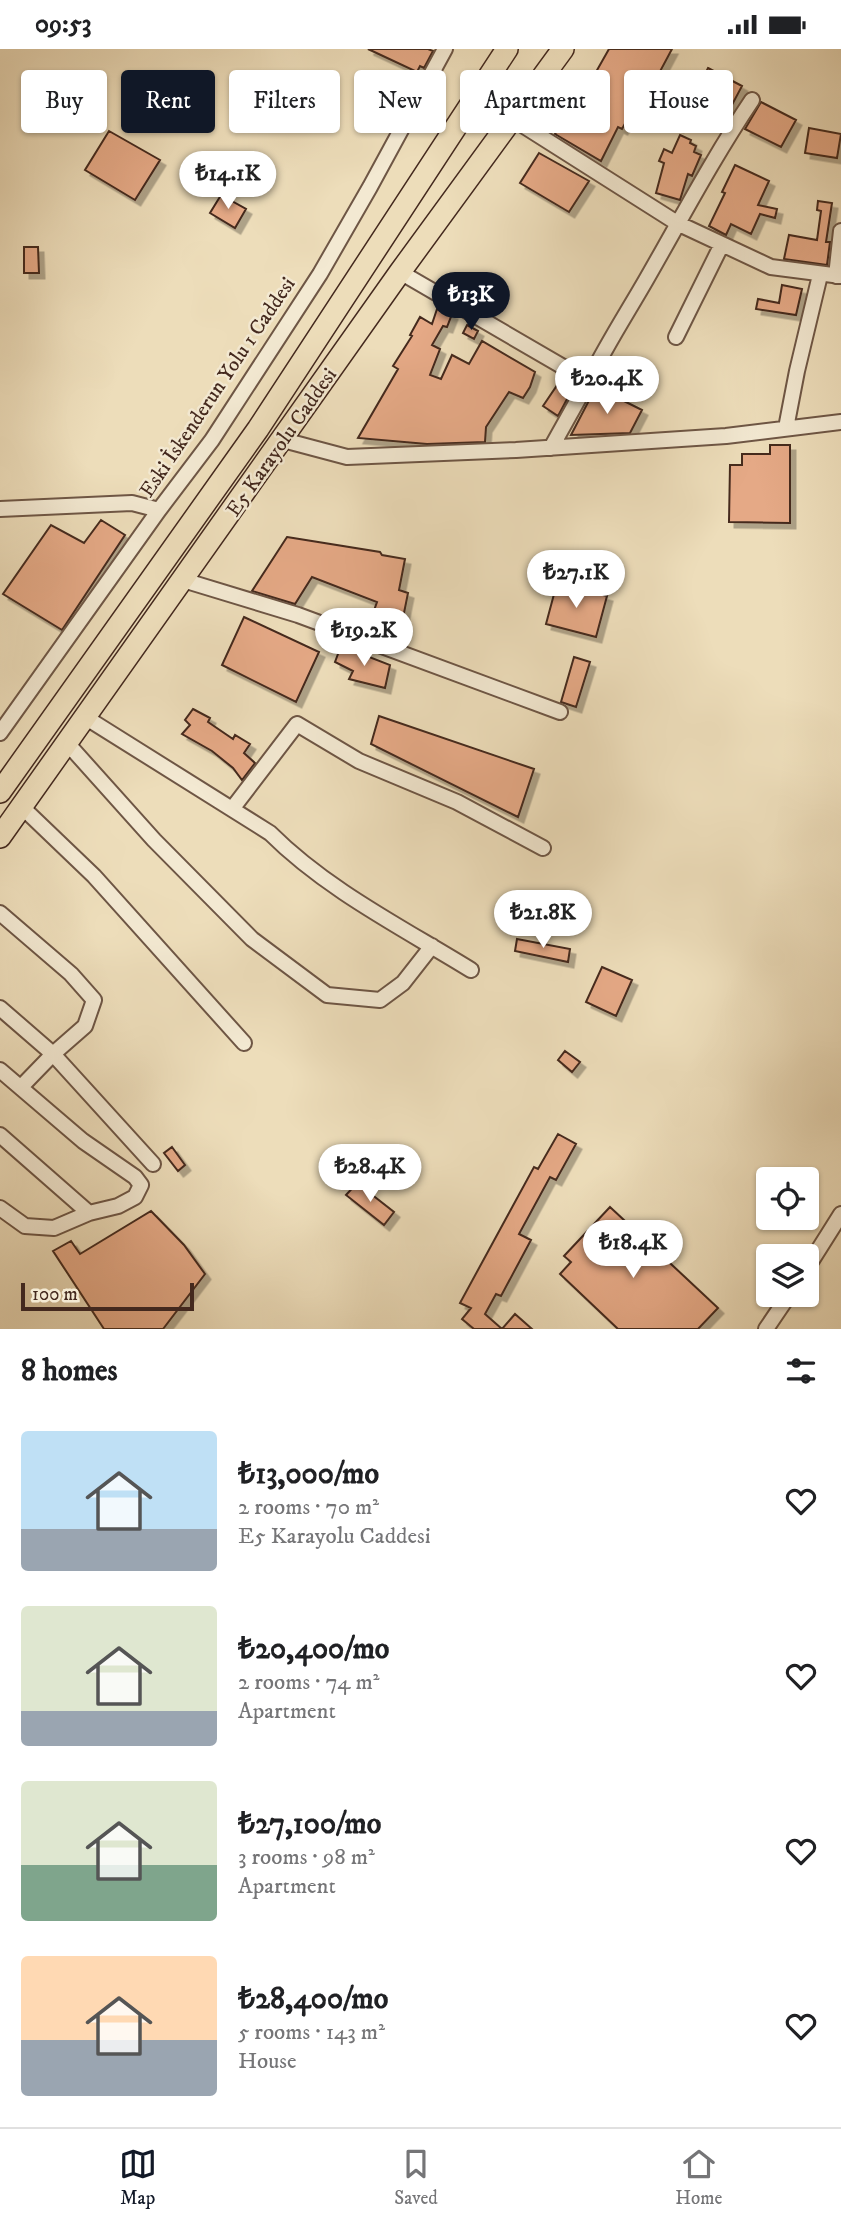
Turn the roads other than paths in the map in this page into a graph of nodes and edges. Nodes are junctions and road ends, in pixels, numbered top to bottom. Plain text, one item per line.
1 (445, 49) edge
2 (508, 49) edge
3 (563, 49) edge
4 (548, 70) edge
5 (752, 100) dead end
6 (503, 133) edge
7 (535, 133) edge
8 (677, 223) junction
9 (841, 231) edge
10 (722, 244) junction
11 (401, 272) junction
12 (820, 275) junction
13 (838, 276) edge
14 (676, 337) dead end
15 (590, 377) junction
16 (841, 422) edge
17 (786, 428) junction
18 (283, 440) junction
19 (551, 448) junction
20 (0, 509) edge
21 (159, 510) junction
22 (183, 580) junction
23 (560, 712) dead end
24 (85, 717) junction
25 (0, 733) edge
26 (67, 743) junction
27 (0, 792) edge
28 (22, 807) junction
29 (232, 809) junction
30 (0, 837) edge
31 (543, 848) dead end
32 (0, 913) edge
33 (432, 946) junction
34 (471, 970) dead end
35 (0, 1008) edge
36 (243, 1043) dead end
37 (53, 1054) junction
38 (0, 1070) edge
39 (21, 1087) junction
40 (0, 1135) edge
41 (153, 1164) dead end
42 (0, 1208) edge
43 (89, 1213) junction
44 (841, 1214) edge
45 (819, 1249) edge
46 (781, 1307) edge
47 (766, 1329) edge

1 - 21 street, Eski İskenderun Yolu 1 Caddesi
2 - 27 highway, E5 Karayolu Caddesi
3 - 4 highway, E5 Karayolu Caddesi
5 - 8 street
6 - 11 highway, E5 Karayolu Caddesi
7 - 8 street
8 - 10 street
8 - 15 street
9 - 13 street
10 - 12 street
10 - 14 street
11 - 15 street
11 - 18 highway, E5 Karayolu Caddesi
12 - 13 street
12 - 17 street
15 - 19 street
16 - 17 street
17 - 19 street
18 - 19 street
18 - 22 highway, E5 Karayolu Caddesi
20 - 21 street
21 - 25 street, Eski İskenderun Yolu 1 Caddesi
22 - 23 street
22 - 24 highway, E5 Karayolu Caddesi
24 - 26 highway, E5 Karayolu Caddesi
24 - 29 street
26 - 28 highway, E5 Karayolu Caddesi
26 - 33 street
28 - 30 highway, E5 Karayolu Caddesi
28 - 36 street
29 - 31 street
29 - 33 street
32 - 37 street
33 - 34 street
35 - 37 street
37 - 39 street
37 - 41 street
38 - 39 street
39 - 43 street
40 - 43 street
42 - 43 street
44 - 45 street
46 - 47 street

